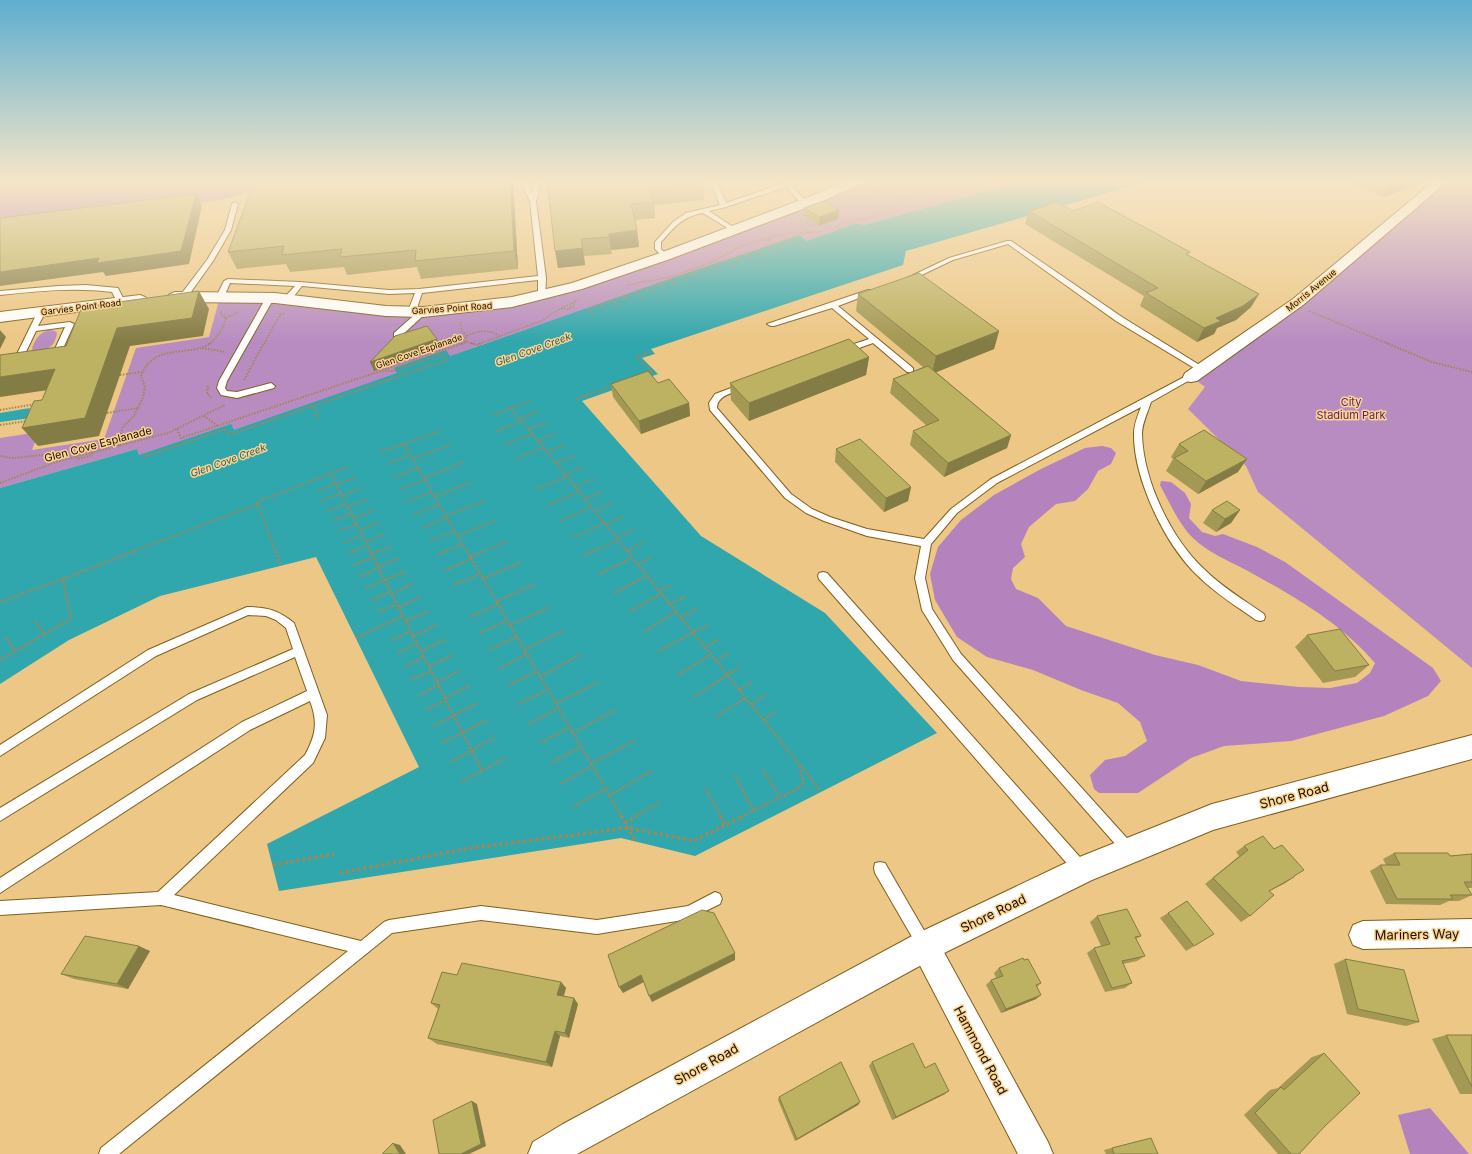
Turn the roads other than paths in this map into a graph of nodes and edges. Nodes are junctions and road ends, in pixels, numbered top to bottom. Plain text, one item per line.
1 (226, 234) edge
2 (537, 234) edge
3 (665, 234) edge
4 (724, 234) edge
5 (1378, 234) edge
6 (664, 256) junction
7 (542, 278) junction
8 (903, 281) edge
9 (300, 284) junction
10 (882, 288) edge
11 (418, 291) junction
12 (0, 293) edge
13 (542, 296) junction
14 (183, 297) junction
15 (270, 298) junction
16 (222, 301) junction
17 (120, 302) junction
18 (289, 305) junction
19 (833, 305) junction
20 (42, 311) junction
21 (417, 312) junction
22 (0, 317) edge
23 (771, 324) dead end
24 (34, 329) junction
25 (397, 335) edge
26 (874, 340) junction
27 (838, 353) edge
28 (910, 370) dead end
29 (1197, 373) junction
30 (751, 384) edge
31 (271, 386) dead end
32 (1147, 401) junction
33 (926, 543) junction
34 (823, 576) dead end
35 (1260, 617) dead end
36 (298, 651) junction
37 (313, 694) junction
38 (1472, 747) edge
39 (0, 751) edge
40 (0, 815) edge
41 (1129, 850) junction
42 (880, 868) dead end
43 (1082, 870) junction
44 (0, 886) edge
45 (161, 898) junction
46 (715, 899) dead end
47 (0, 908) edge
48 (1472, 933) edge
49 (1363, 935) dead end
50 (924, 946) junction
51 (362, 948) junction
52 (107, 1154) edge
53 (545, 1154) edge
54 (1036, 1154) edge

1 - 14 lane
2 - 7 lane
3 - 6 lane
4 - 6 street, Garvies Point Road
5 - 29 street, Morris Avenue
6 - 13 street, Garvies Point Road
7 - 11 lane
7 - 13 lane
8 - 29 lane
9 - 11 lane
9 - 16 lane
9 - 18 lane
10 - 19 lane
11 - 21 lane
12 - 17 lane
13 - 21 street, Garvies Point Road
14 - 16 street, Garvies Point Road
14 - 17 street, Garvies Point Road
15 - 16 street, Garvies Point Road
15 - 18 street, Garvies Point Road
15 - 31 lane
17 - 20 street, Garvies Point Road
18 - 21 street, Garvies Point Road
19 - 23 lane
19 - 26 lane
20 - 22 street, Garvies Point Road
20 - 24 lane
21 - 25 lane
24 - 24 lane
26 - 27 lane
26 - 28 lane
29 - 32 lane
30 - 33 lane
32 - 33 lane
32 - 35 lane
33 - 41 lane
34 - 43 lane
36 - 37 lane
36 - 39 lane
36 - 40 lane
37 - 44 lane
37 - 45 lane
38 - 41 main road, Shore Road
41 - 43 main road, Shore Road
42 - 50 lane
43 - 50 main road, Shore Road
45 - 47 lane
45 - 51 lane
46 - 51 lane
48 - 49 street, Mariners Way
50 - 53 main road, Shore Road
50 - 54 street, Hammond Road
51 - 52 lane

